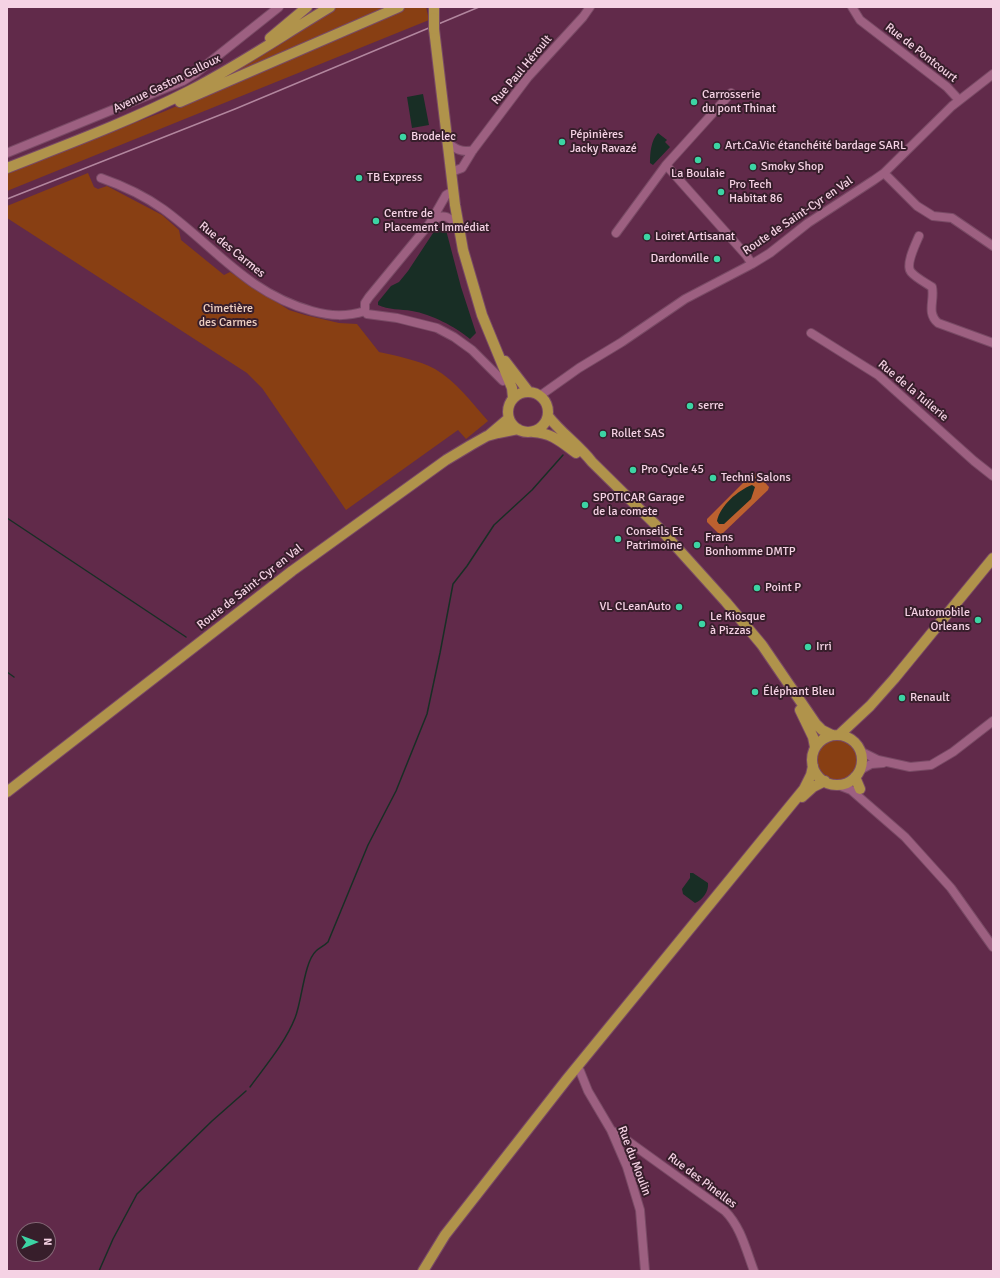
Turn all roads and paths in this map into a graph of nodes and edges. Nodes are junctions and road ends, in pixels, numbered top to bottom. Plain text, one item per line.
1 (279, 7) edge
2 (307, 7) edge
3 (330, 7) edge
4 (399, 7) edge
5 (434, 7) edge
6 (590, 7) edge
7 (852, 7) edge
8 (242, 60) junction
9 (993, 74) edge
10 (731, 93) dead end
11 (960, 100) junction
12 (147, 111) junction
13 (447, 142) junction
14 (473, 150) junction
15 (7, 153) edge
16 (666, 165) junction
17 (7, 168) edge
18 (451, 172) junction
19 (884, 173) junction
20 (101, 178) dead end
21 (453, 191) junction
22 (430, 223) junction
23 (458, 229) junction
24 (616, 233) dead end
25 (919, 236) dead end
26 (993, 246) edge
27 (752, 264) junction
28 (365, 311) junction
29 (811, 333) dead end
30 (993, 343) edge
31 (500, 356) junction
32 (502, 381) dead end
33 (528, 391) junction
34 (541, 396) junction
35 (513, 398) junction
36 (548, 416) junction
37 (508, 418) junction
38 (518, 429) junction
39 (532, 432) junction
40 (487, 436) junction
41 (592, 462) junction
42 (993, 476) edge
43 (993, 558) edge
44 (793, 693) junction
45 (993, 721) edge
46 (843, 733) junction
47 (815, 747) junction
48 (858, 747) junction
49 (895, 763) junction
50 (813, 766) junction
51 (857, 774) junction
52 (825, 781) junction
53 (838, 785) junction
54 (860, 789) joint
55 (7, 792) edge
56 (782, 817) junction
57 (903, 834) junction
58 (993, 947) edge
59 (578, 1067) junction
60 (610, 1130) junction
61 (424, 1271) edge
62 (645, 1271) edge
63 (754, 1271) edge

1 - 15 street
2 - 8 main road
3 - 8 main road, Avenue Gaston Galloux
4 - 12 main road
5 - 13 main road, bridge
6 - 14 street, Rue Paul Héroult
7 - 11 street, Rue de Pontcourt
8 - 12 main road, Avenue Gaston Galloux
9 - 11 street, Route de Saint-Cyr en Val
10 - 16 street
11 - 19 street, Route de Saint-Cyr en Val
12 - 17 main road, Avenue Gaston Galloux
13 - 14 street
13 - 18 main road
14 - 18 street, Rue Paul Héroult
16 - 24 street
16 - 27 street
18 - 21 main road
19 - 26 street
19 - 27 street, Route de Saint-Cyr en Val
20 - 28 street, Rue des Carmes
21 - 22 street
21 - 23 main road
22 - 23 street
22 - 28 street
23 - 31 main road
25 - 30 street
27 - 34 street, Route de Saint-Cyr en Val
28 - 32 street, Rue des Carmes
29 - 42 street, Rue de la Tuilerie
31 - 33 main road
31 - 35 main road
33 - 34 main road
33 - 35 main road
34 - 36 main road
35 - 37 main road
36 - 39 main road
36 - 41 main road
37 - 38 main road
37 - 40 main road, Route de Saint-Cyr en Val
38 - 39 main road
38 - 40 main road, Route de Saint-Cyr en Val
39 - 41 main road
40 - 55 main road, Route de Saint-Cyr en Val
41 - 44 main road
43 - 46 main road
44 - 46 main road
44 - 47 main road
45 - 49 street
46 - 47 main road
46 - 48 main road
46 - 48 main road
47 - 50 main road
48 - 49 street
48 - 51 main road
49 - 51 street
50 - 52 main road
50 - 56 main road
51 - 53 main road
51 - 54 main road
52 - 53 main road
52 - 56 main road
53 - 57 street
54 - 57 street
56 - 59 main road
57 - 58 street
59 - 60 street, Rue du Moulin
59 - 61 main road
60 - 62 street, Rue du Moulin
60 - 63 street, Rue des Pinelles

